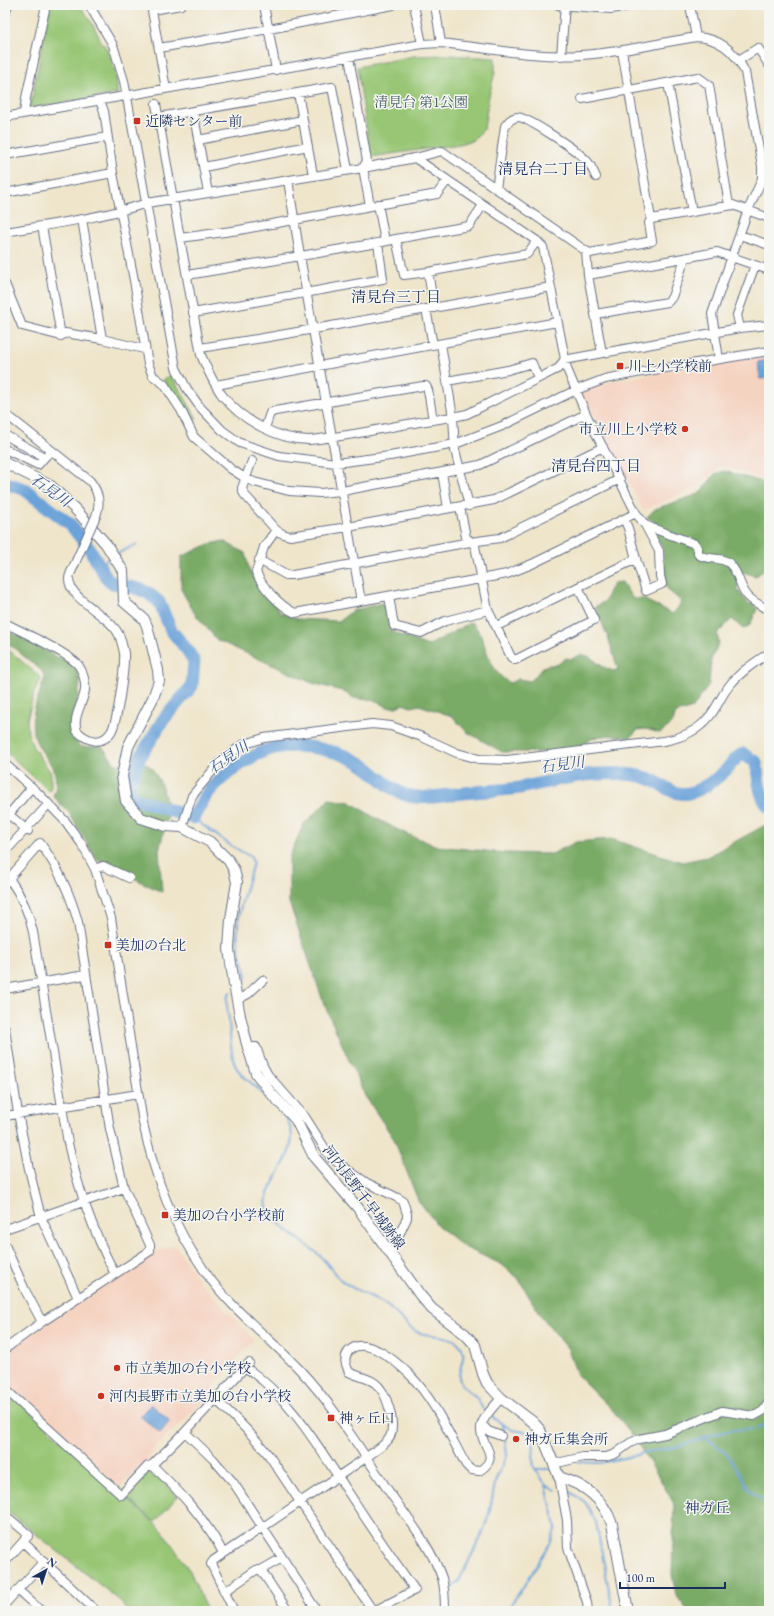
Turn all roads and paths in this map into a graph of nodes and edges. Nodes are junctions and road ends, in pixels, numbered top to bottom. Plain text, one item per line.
1 (8, 5) edge
2 (46, 5) edge
3 (89, 5) edge
4 (181, 5) edge
5 (264, 5) edge
6 (393, 5) edge
7 (414, 5) edge
8 (435, 5) edge
9 (563, 5) edge
10 (635, 5) edge
11 (690, 5) edge
12 (152, 7) edge
13 (5, 13) edge
14 (268, 29) junction
15 (696, 37) junction
16 (441, 43) junction
17 (422, 44) junction
18 (159, 48) junction
19 (622, 51) junction
20 (561, 56) junction
21 (349, 57) junction
22 (739, 60) junction
23 (769, 65) edge
24 (276, 70) junction
25 (668, 83) junction
26 (166, 89) junction
27 (630, 90) junction
28 (298, 93) junction
29 (127, 95) junction
30 (582, 99) dead end
31 (100, 101) junction
32 (156, 104) dead end
33 (193, 112) junction
34 (24, 113) junction
35 (5, 117) edge
36 (158, 118) junction
37 (303, 120) junction
38 (107, 137) junction
39 (198, 140) junction
40 (308, 146) junction
41 (5, 155) edge
42 (415, 158) junction
43 (204, 167) junction
44 (363, 168) junction
45 (348, 170) junction
46 (113, 173) junction
47 (313, 175) junction
48 (596, 177) dead end
49 (288, 180) junction
50 (447, 181) junction
51 (496, 189) junction
52 (208, 192) junction
53 (5, 193) edge
54 (174, 199) junction
55 (147, 203) junction
56 (374, 205) junction
57 (483, 205) junction
58 (729, 206) junction
59 (748, 210) junction
60 (121, 211) junction
61 (692, 212) junction
62 (769, 218) edge
63 (82, 219) junction
64 (651, 219) junction
65 (294, 220) junction
66 (42, 226) junction
67 (5, 232) edge
68 (740, 235) junction
69 (180, 238) junction
70 (396, 239) junction
71 (537, 241) junction
72 (381, 242) junction
73 (769, 246) edge
74 (586, 251) junction
75 (300, 256) junction
76 (732, 257) junction
77 (685, 258) junction
78 (755, 265) junction
79 (769, 270) edge
80 (428, 272) junction
81 (187, 275) junction
82 (588, 275) junction
83 (5, 284) edge
84 (551, 287) junction
85 (307, 293) junction
86 (430, 308) junction
87 (193, 313) junction
88 (595, 314) junction
89 (557, 322) junction
90 (769, 325) edge
91 (740, 328) junction
92 (313, 329) junction
93 (715, 333) junction
94 (61, 336) junction
95 (102, 340) junction
96 (437, 344) junction
97 (200, 348) junction
98 (144, 349) junction
99 (769, 351) edge
100 (602, 353) junction
101 (719, 359) junction
102 (564, 360) junction
103 (320, 365) junction
104 (538, 378) junction
105 (447, 381) junction
106 (216, 385) junction
107 (576, 390) junction
108 (326, 403) junction
109 (586, 414) junction
110 (5, 415) edge
111 (453, 417) junction
112 (433, 420) junction
113 (265, 428) junction
114 (5, 435) edge
115 (333, 437) junction
116 (455, 444) junction
117 (603, 447) junction
118 (5, 449) edge
119 (51, 450) junction
120 (44, 457) junction
121 (252, 461) dead end
122 (5, 463) edge
123 (336, 463) junction
124 (460, 469) junction
125 (442, 473) junction
126 (245, 478) junction
127 (620, 479) junction
128 (342, 491) junction
129 (464, 507) junction
130 (448, 508) junction
131 (636, 513) junction
132 (624, 519) junction
133 (645, 524) junction
134 (348, 527) junction
135 (276, 530) junction
136 (470, 542) junction
137 (636, 559) junction
138 (259, 560) junction
139 (355, 564) junction
140 (481, 579) junction
141 (578, 587) junction
142 (389, 596) junction
143 (361, 601) junction
144 (488, 610) junction
145 (769, 610) edge
146 (5, 623) edge
147 (497, 626) junction
148 (769, 653) edge
149 (5, 764) edge
150 (32, 788) junction
151 (45, 808) dead end
152 (6, 815) edge
153 (182, 827) junction
154 (27, 830) junction
155 (5, 852) edge
156 (95, 869) junction
157 (129, 878) dead end
158 (7, 880) edge
159 (85, 975) junction
160 (263, 980) dead end
161 (43, 983) junction
162 (5, 989) edge
163 (235, 992) junction
164 (5, 1029) edge
165 (256, 1073) junction
166 (138, 1094) junction
167 (106, 1100) junction
168 (62, 1106) junction
169 (18, 1113) junction
170 (5, 1116) edge
171 (124, 1188) junction
172 (83, 1202) junction
173 (41, 1217) junction
174 (5, 1229) edge
175 (5, 1245) edge
176 (390, 1254) junction
177 (116, 1274) junction
178 (78, 1298) junction
179 (42, 1322) junction
180 (5, 1349) edge
181 (5, 1389) edge
182 (216, 1400) junction
183 (500, 1400) junction
184 (769, 1402) edge
185 (483, 1421) junction
186 (185, 1432) junction
187 (501, 1436) dead end
188 (367, 1457) junction
189 (553, 1464) junction
190 (152, 1465) junction
191 (338, 1477) junction
192 (559, 1477) junction
193 (300, 1502) junction
194 (5, 1515) edge
195 (262, 1527) junction
196 (23, 1542) junction
197 (223, 1553) junction
198 (282, 1558) junction
199 (5, 1562) edge
200 (44, 1562) junction
201 (261, 1570) junction
202 (18, 1590) junction
203 (224, 1592) junction
204 (5, 1604) edge
205 (42, 1611) edge
206 (96, 1611) edge
207 (234, 1611) edge
208 (288, 1611) edge
209 (317, 1611) edge
210 (374, 1611) edge
211 (445, 1611) edge
212 (588, 1611) edge
213 (628, 1611) edge

1 - 13 street
2 - 34 street
3 - 29 street
4 - 12 street
5 - 14 street
6 - 14 street
7 - 17 street
8 - 16 street
9 - 10 street
9 - 20 street
11 - 15 street
12 - 18 street
14 - 18 street
14 - 24 street
15 - 19 street
15 - 22 street
16 - 17 street
16 - 20 street
17 - 21 street
18 - 26 street
19 - 20 street
19 - 27 street
21 - 24 street
21 - 44 street
22 - 23 street
22 - 59 street
24 - 26 street
25 - 27 street
25 - 58 street
25 - 61 street
26 - 29 street
27 - 30 street
27 - 64 street
28 - 33 street
28 - 37 street
28 - 45 street
29 - 31 street
29 - 55 street
31 - 34 street
31 - 38 street
32 - 36 street
33 - 36 street
33 - 39 street
34 - 35 street
36 - 54 street
37 - 39 street
37 - 40 street
38 - 41 street
38 - 46 street
39 - 43 street
40 - 43 street
40 - 47 street
42 - 44 street
42 - 50 street
42 - 51 street
43 - 52 street
44 - 45 street
44 - 56 street
45 - 47 street
46 - 53 street
46 - 60 street
47 - 49 street
48 - 51 street
49 - 52 street
49 - 65 street
50 - 56 street
50 - 57 street
51 - 74 street
52 - 54 street
54 - 55 street
54 - 69 street
55 - 60 street
55 - 123 street
56 - 65 street
56 - 72 street
57 - 70 street
57 - 71 street
58 - 59 street
58 - 61 street
59 - 62 street
59 - 68 street
60 - 63 street
60 - 98 street
61 - 64 street
63 - 66 street
63 - 95 street
64 - 74 street
65 - 69 street
65 - 75 street
66 - 67 street
66 - 94 street
68 - 73 street
68 - 76 street
69 - 81 street
70 - 72 street
70 - 80 street
71 - 80 street
71 - 84 street
72 - 75 street
72 - 85 street
74 - 82 street
75 - 81 street
75 - 85 street
76 - 77 street
76 - 78 street
76 - 93 street
77 - 82 street
77 - 88 street
78 - 79 street
78 - 91 street
80 - 86 street
81 - 87 street
82 - 88 street
83 - 94 street
84 - 86 street
84 - 89 street
85 - 87 street
85 - 92 street
86 - 92 street
86 - 96 street
87 - 97 street
88 - 100 street
89 - 96 street
89 - 102 street
90 - 91 street
91 - 93 street
92 - 97 street
92 - 103 street
93 - 100 street
93 - 101 street
94 - 95 street
95 - 98 street
96 - 103 street
96 - 105 street
97 - 106 street
98 - 126 street
99 - 101 street
100 - 102 street
101 - 107 street
102 - 104 street
102 - 107 street
103 - 106 street
103 - 108 street
104 - 105 street
104 - 111 street
105 - 111 street
106 - 113 street
107 - 109 street
107 - 116 street
108 - 112 street
108 - 113 street
108 - 115 street
109 - 117 street
109 - 124 street
110 - 119 street
111 - 112 street
111 - 116 street
112 - 115 street
113 - 115 street
114 - 120 street
115 - 123 street
116 - 123 street
116 - 124 street
117 - 127 street
117 - 129 street
118 - 120 street
119 - 120 street
119 - 146 street, bridge
121 - 126 street
122 - 153 main road, 河内長野千早城跡線
123 - 128 street
124 - 125 street
124 - 129 street
125 - 128 street
125 - 130 street
126 - 128 street
126 - 135 street
127 - 131 street
127 - 136 street
128 - 134 street
129 - 130 street
129 - 136 street
130 - 134 street
131 - 132 street
131 - 133 street
132 - 137 street
132 - 140 street
133 - 137 street
133 - 145 street
134 - 135 street
134 - 139 street
135 - 138 street
136 - 139 street
136 - 140 street
137 - 141 street
138 - 139 street
138 - 143 street
139 - 143 street
140 - 142 street
140 - 144 street
141 - 147 street
141 - 147 street
142 - 143 street
142 - 144 street
144 - 147 street
148 - 153 street
149 - 150 street
150 - 152 street
150 - 156 street
151 - 154 street
152 - 154 street
153 - 163 main road, 河内長野千早城跡線
154 - 155 street
156 - 157 street
156 - 166 street
158 - 159 street
158 - 161 street
159 - 161 street
159 - 167 street
160 - 163 street
161 - 162 street
161 - 168 street
163 - 165 main road, 河内長野千早城跡線
164 - 169 street
165 - 176 main road, 河内長野千早城跡線
165 - 176 street
166 - 167 street
166 - 188 street
167 - 168 street
167 - 171 street
168 - 169 street
168 - 172 street
169 - 170 street
169 - 173 street
171 - 172 street
171 - 177 street
172 - 173 street
172 - 177 street
173 - 174 street
173 - 178 street
175 - 179 street
176 - 183 main road, 河内長野千早城跡線
177 - 178 street
178 - 179 street
179 - 180 street
181 - 190 street
182 - 186 street
182 - 191 street
182 - 193 street
183 - 185 street
183 - 189 main road, 河内長野千早城跡線
184 - 189 street
185 - 187 street
185 - 188 street
186 - 190 street
186 - 195 street
188 - 191 street
188 - 211 street
189 - 192 main road, 河内長野千早城跡線
190 - 197 street
191 - 193 street
191 - 210 street
192 - 212 street
192 - 213 main road
193 - 195 street
193 - 210 street
194 - 196 street
195 - 197 street
195 - 198 street
196 - 199 street
196 - 200 street
197 - 203 street
198 - 201 street
198 - 209 street
200 - 202 street
200 - 206 street
201 - 203 street
201 - 208 street
202 - 204 street
202 - 205 street
203 - 207 street

